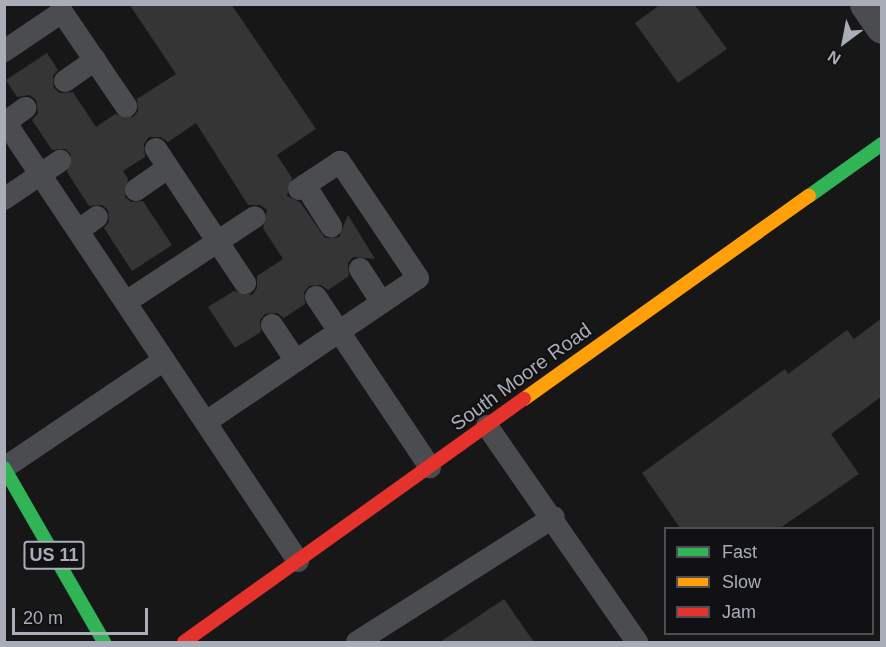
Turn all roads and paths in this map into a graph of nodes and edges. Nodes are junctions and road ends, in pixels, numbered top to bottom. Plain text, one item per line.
1 (866, 4) edge
2 (882, 27) edge
3 (4, 51) edge
4 (95, 60) junction
5 (65, 81) dead end
6 (126, 106) dead end
7 (25, 108) dead end
8 (5, 121) edge
9 (882, 144) edge
10 (60, 161) dead end
11 (41, 174) junction
12 (136, 190) dead end
13 (4, 200) edge
14 (255, 217) dead end
15 (331, 226) dead end
16 (218, 242) junction
17 (360, 269) dead end
18 (245, 283) dead end
19 (316, 297) dead end
20 (126, 302) junction
21 (382, 303) junction
22 (272, 325) dead end
23 (339, 331) junction
24 (164, 360) junction
25 (296, 360) junction
26 (206, 422) junction
27 (487, 426) junction
28 (4, 468) edge
29 (430, 468) junction
30 (554, 517) junction
31 (298, 561) junction
32 (104, 642) edge
33 (184, 642) edge
34 (357, 642) edge
35 (637, 642) edge

1 - 2 street
3 - 4 lane
4 - 5 lane
4 - 6 lane
7 - 8 lane
8 - 11 lane
9 - 27 main road, South Moore Road
10 - 11 lane
11 - 13 lane
11 - 20 lane
12 - 16 lane
14 - 16 lane
15 - 21 lane
16 - 18 lane
16 - 20 lane
17 - 21 lane
19 - 23 lane
20 - 24 lane
21 - 23 lane
22 - 25 lane
23 - 25 lane
23 - 29 lane
24 - 26 lane
24 - 28 lane
25 - 26 lane
26 - 31 lane
27 - 29 main road, South Moore Road
27 - 30 lane
28 - 32 main road, US 11
29 - 31 main road, South Moore Road
30 - 34 lane
30 - 35 lane
31 - 33 main road, South Moore Road

